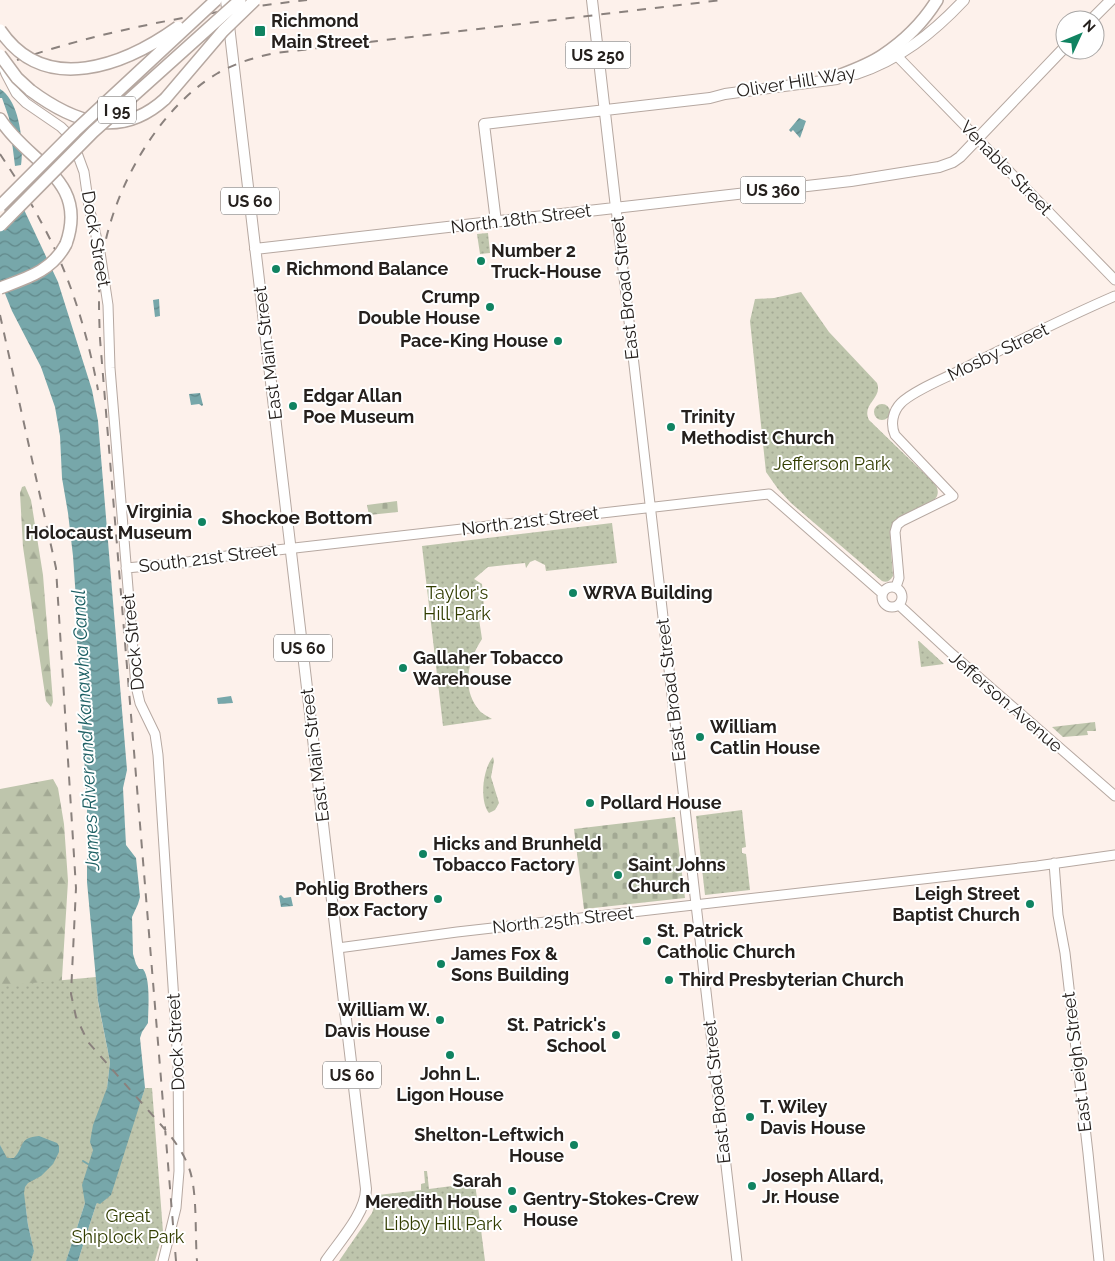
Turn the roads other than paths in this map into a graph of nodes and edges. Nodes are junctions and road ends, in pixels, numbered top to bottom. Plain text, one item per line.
1 (216, 0) edge
2 (226, 0) edge
3 (240, 0) edge
4 (255, 0) edge
5 (592, 0) edge
6 (937, 0) edge
7 (964, 0) edge
8 (1111, 0) edge
9 (1101, 10) edge
10 (0, 30) edge
11 (0, 53) edge
12 (897, 56) junction
13 (1055, 57) edge
14 (830, 79) junction
15 (605, 110) junction
16 (0, 119) edge
17 (978, 138) junction
18 (0, 206) edge
19 (616, 208) junction
20 (496, 222) junction
21 (0, 226) edge
22 (256, 249) junction
23 (1115, 280) edge
24 (0, 288) edge
25 (1115, 296) edge
26 (650, 507) junction
27 (291, 549) junction
28 (126, 568) junction
29 (896, 587) junction
30 (882, 593) junction
31 (899, 606) junction
32 (1115, 796) edge
33 (1115, 855) edge
34 (1054, 864) junction
35 (696, 905) junction
36 (338, 948) junction
37 (163, 1261) edge
38 (326, 1261) edge
39 (737, 1261) edge
40 (1099, 1261) edge

1 - 10 highway, bridge
1 - 18 highway, I 95, bridge
2 - 22 main road, East Main Street / US 60
3 - 21 highway, I 95, bridge
4 - 11 highway, bridge
5 - 15 main road, East Broad Street / US 250
6 - 14 highway
7 - 12 main road, Oliver Hill Way
8 - 9 main road
11 - 28 main road, Dock Street
12 - 14 main road, Oliver Hill Way
12 - 17 main road, Venable Street
13 - 17 main road, North 18th Street / US 360
14 - 15 main road, Oliver Hill Way
15 - 19 main road, East Broad Street / US 250
15 - 20 main road, Oliver Hill Way
16 - 24 highway, bridge
17 - 19 main road, North 18th Street / US 360
17 - 23 main road, Venable Street
19 - 20 main road, North 18th Street / US 360
19 - 26 main road, East Broad Street / US 250
20 - 22 main road, North 18th Street / US 360
22 - 27 main road, East Main Street / US 60
25 - 29 main road, Mosby Street
26 - 27 main road, North 21st Street
26 - 30 main road, North 21st Street
26 - 35 main road, East Broad Street / US 250
27 - 28 main road, South 21st Street
27 - 36 main road, East Main Street / US 60
28 - 37 main road, Dock Street
29 - 30 main road
29 - 31 main road
30 - 31 main road
31 - 32 main road, Jefferson Avenue
33 - 34 main road, North 25th Street
34 - 35 main road, North 25th Street
34 - 40 main road, East Leigh Street
35 - 36 main road, North 25th Street
35 - 39 main road, East Broad Street
36 - 38 main road, East Main Street / US 60

